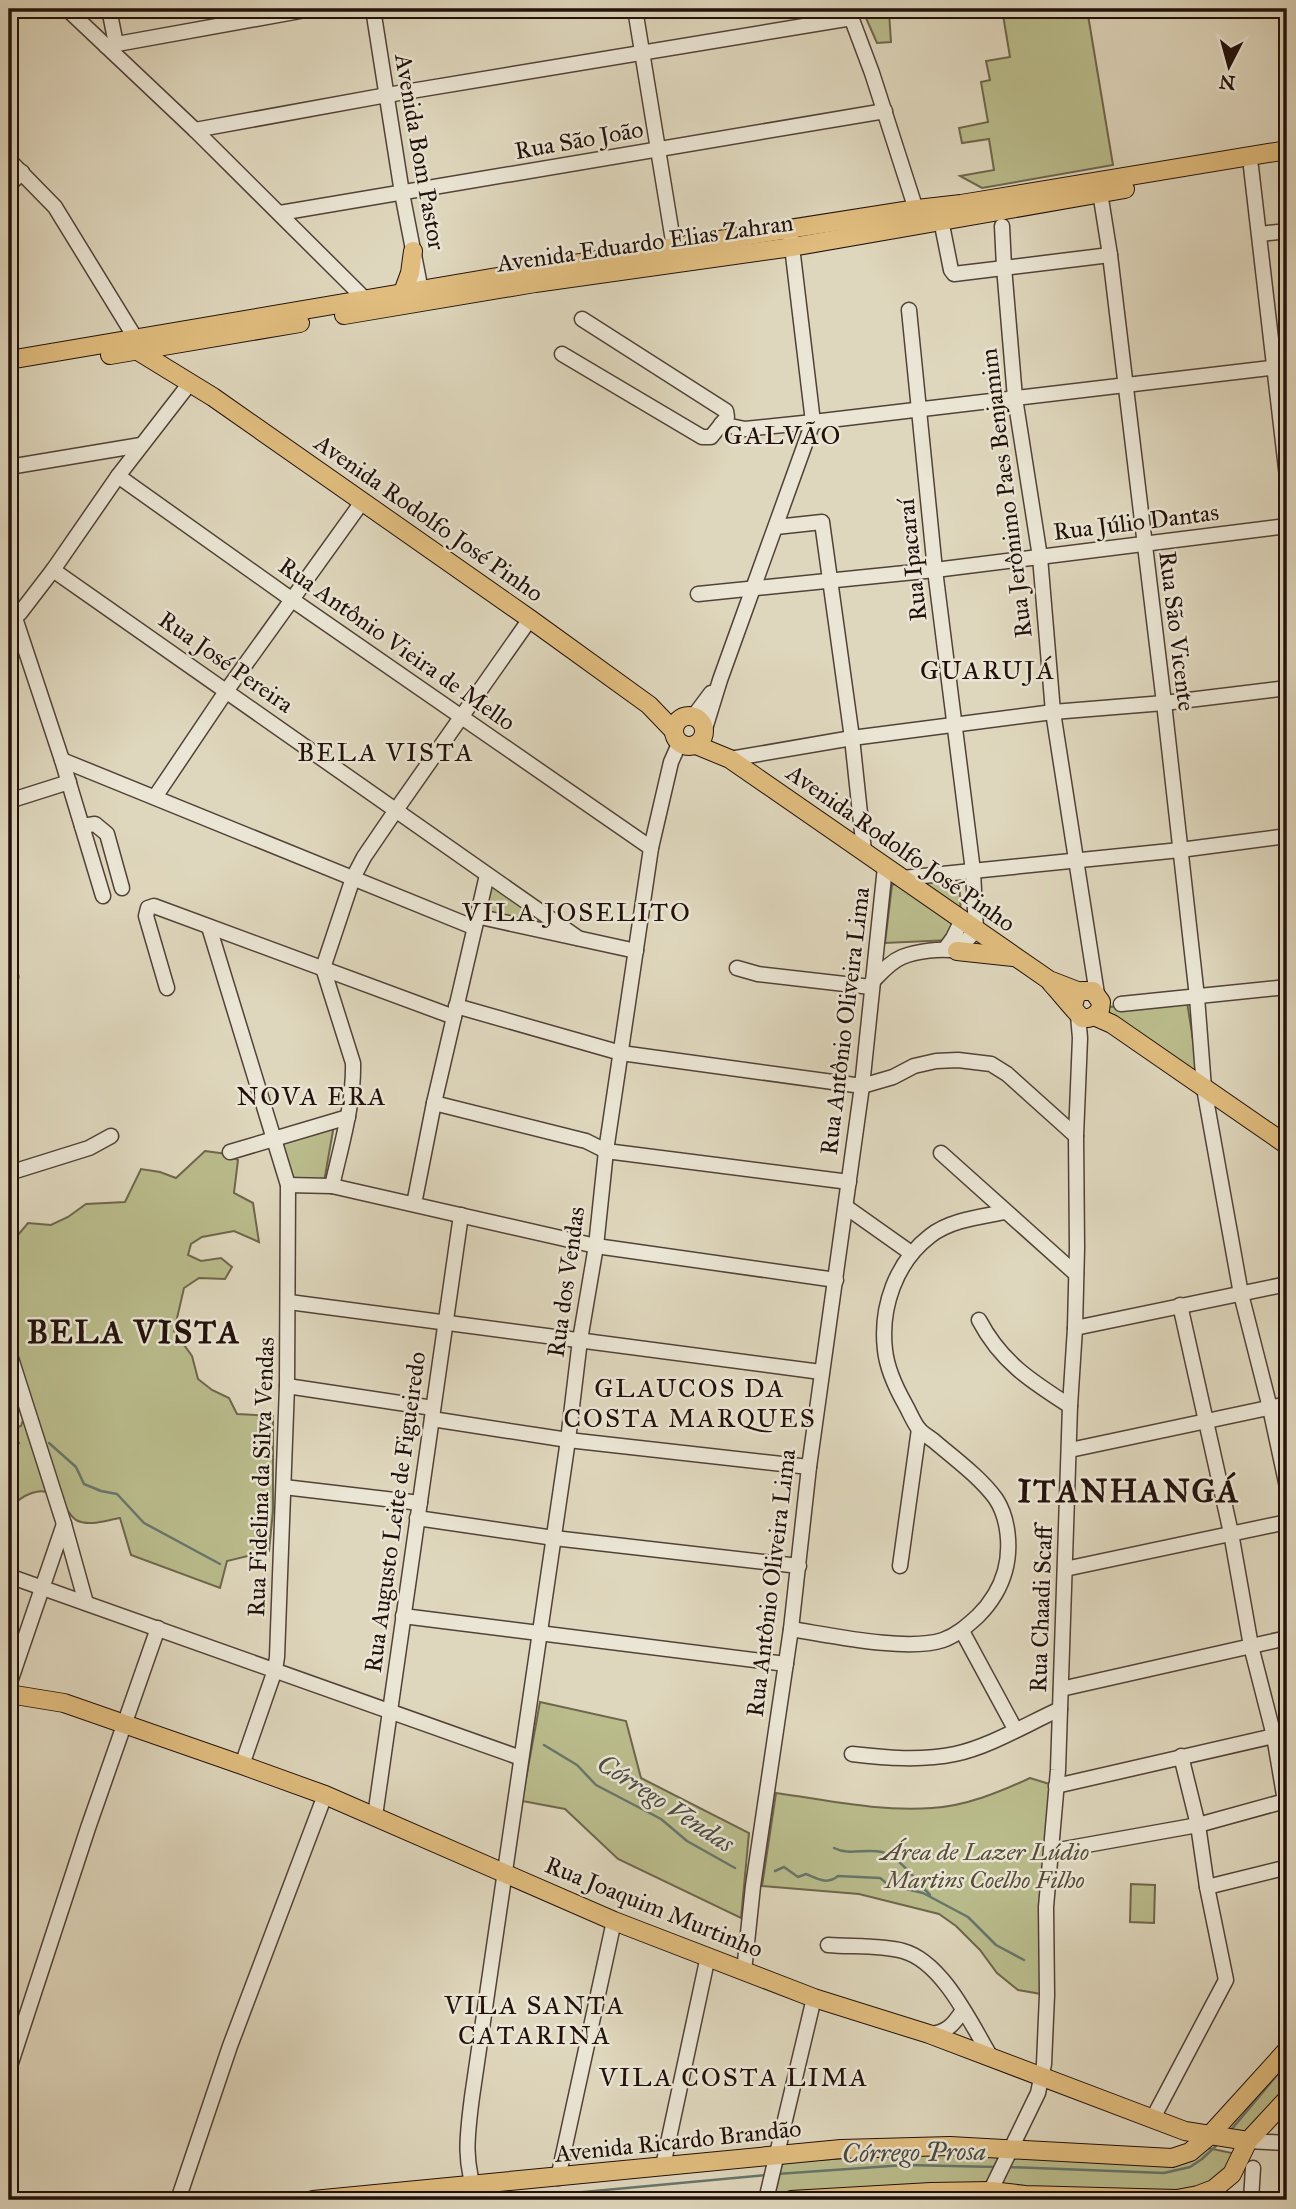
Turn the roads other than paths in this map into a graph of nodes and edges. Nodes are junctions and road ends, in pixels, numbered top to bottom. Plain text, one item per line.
1 (67, 9) edge
2 (109, 9) edge
3 (311, 9) edge
4 (373, 9) edge
5 (635, 9) edge
6 (850, 13) edge
7 (111, 45) junction
8 (642, 53) junction
9 (387, 95) junction
10 (885, 111) junction
11 (195, 130) junction
12 (659, 149) junction
13 (1287, 150) edge
14 (9, 160) edge
15 (1287, 161) edge
16 (1251, 167) junction
17 (22, 172) junction
18 (9, 185) edge
19 (1100, 187) junction
20 (402, 193) junction
21 (961, 204) junction
22 (280, 214) junction
23 (919, 216) junction
24 (941, 220) junction
25 (1002, 226) dead end
26 (1287, 231) edge
27 (1261, 234) junction
28 (791, 238) junction
29 (674, 247) junction
30 (413, 251) junction
31 (1110, 255) junction
32 (1003, 267) junction
33 (403, 292) junction
34 (422, 295) junction
35 (365, 299) junction
36 (909, 310) dead end
37 (582, 319) dead end
38 (144, 344) junction
39 (562, 354) dead end
40 (9, 360) edge
41 (1280, 367) edge
42 (9, 369) edge
43 (183, 379) junction
44 (1126, 384) junction
45 (1015, 398) junction
46 (919, 409) junction
47 (813, 422) junction
48 (720, 424) junction
49 (141, 445) junction
50 (9, 467) edge
51 (118, 476) junction
52 (1287, 477) edge
53 (362, 502) junction
54 (1287, 526) edge
55 (776, 527) junction
56 (1144, 544) junction
57 (1040, 557) junction
58 (53, 570) junction
59 (935, 570) junction
60 (831, 580) junction
61 (752, 587) junction
62 (698, 594) dead end
63 (291, 599) junction
64 (9, 600) edge
65 (15, 617) junction
66 (530, 619) junction
67 (1287, 688) edge
68 (227, 690) junction
69 (1164, 703) junction
70 (1053, 712) junction
71 (462, 717) junction
72 (954, 726) junction
73 (690, 731) junction
74 (852, 738) junction
75 (727, 758) junction
76 (62, 760) junction
77 (69, 782) junction
78 (155, 797) junction
79 (9, 801) edge
80 (396, 810) junction
81 (82, 826) junction
82 (1287, 836) edge
83 (651, 848) junction
84 (1180, 850) junction
85 (864, 851) junction
86 (1077, 861) junction
87 (886, 867) junction
88 (973, 871) junction
89 (486, 875) junction
90 (353, 878) junction
91 (903, 878) junction
92 (122, 888) dead end
93 (103, 896) dead end
94 (475, 921) junction
95 (969, 925) junction
96 (209, 927) junction
97 (877, 931) junction
98 (578, 938) junction
99 (951, 950) junction
100 (636, 951) junction
101 (903, 957) junction
102 (1016, 957) junction
103 (323, 968) junction
104 (737, 968) dead end
105 (872, 984) junction
106 (1287, 987) edge
107 (167, 988) dead end
108 (1197, 997) junction
109 (1086, 1002) junction
110 (1121, 1004) dead end
111 (455, 1011) junction
112 (621, 1053) junction
113 (862, 1086) junction
114 (1205, 1088) junction
115 (434, 1102) junction
116 (348, 1116) junction
117 (1287, 1132) edge
118 (1269, 1133) junction
119 (111, 1136) dead end
120 (1076, 1136) junction
121 (274, 1139) junction
122 (1287, 1145) edge
123 (606, 1151) junction
124 (230, 1152) dead end
125 (941, 1153) dead end
126 (9, 1173) edge
127 (849, 1182) junction
128 (288, 1185) junction
129 (332, 1186) junction
130 (414, 1204) junction
131 (846, 1207) junction
132 (1005, 1212) junction
133 (461, 1215) junction
134 (596, 1246) junction
135 (911, 1254) junction
136 (1076, 1274) junction
137 (836, 1280) junction
138 (1287, 1284) edge
139 (1241, 1294) junction
140 (289, 1302) junction
141 (1180, 1305) junction
142 (979, 1320) dead end
143 (447, 1322) junction
144 (1075, 1328) junction
145 (580, 1340) junction
146 (9, 1352) edge
147 (821, 1372) junction
148 (287, 1386) junction
149 (1287, 1404) edge
150 (1070, 1406) junction
151 (1270, 1408) junction
152 (433, 1413) junction
153 (1205, 1422) junction
154 (919, 1429) junction
155 (568, 1440) junction
156 (1070, 1450) junction
157 (808, 1467) junction
158 (284, 1487) junction
159 (1287, 1487) edge
160 (418, 1511) junction
161 (1287, 1522) edge
162 (64, 1524) junction
163 (1231, 1534) junction
164 (554, 1538) junction
165 (799, 1566) junction
166 (900, 1566) dead end
167 (1065, 1569) junction
168 (9, 1576) edge
169 (41, 1588) junction
170 (86, 1603) junction
171 (403, 1616) junction
172 (158, 1628) junction
173 (791, 1629) junction
174 (962, 1631) junction
175 (540, 1634) junction
176 (1287, 1638) edge
177 (1251, 1646) junction
178 (786, 1664) junction
179 (275, 1670) junction
180 (9, 1685) edge
181 (1061, 1689) junction
182 (9, 1694) edge
183 (1060, 1709) junction
184 (389, 1712) junction
185 (125, 1723) junction
186 (1015, 1730) junction
187 (1280, 1735) edge
188 (852, 1754) dead end
189 (1181, 1756) junction
190 (521, 1758) junction
191 (242, 1765) junction
192 (1056, 1786) junction
193 (325, 1795) junction
194 (1286, 1801) edge
195 (375, 1816) junction
196 (1198, 1825) junction
197 (1053, 1852) junction
198 (1284, 1868) dead end
199 (505, 1872) junction
200 (1207, 1887) junction
201 (614, 1921) junction
202 (828, 1945) dead end
203 (708, 1956) junction
204 (744, 1971) junction
205 (814, 1998) junction
206 (962, 2010) junction
207 (929, 2034) junction
208 (1287, 2050) edge
209 (991, 2057) junction
210 (9, 2068) edge
211 (1041, 2078) junction
212 (1287, 2099) edge
213 (1153, 2118) junction
214 (1214, 2136) junction
215 (1246, 2141) junction
216 (1287, 2143) edge
217 (1009, 2152) junction
218 (663, 2166) junction
219 (774, 2166) junction
220 (1253, 2168) dead end
221 (558, 2178) junction
222 (475, 2193) edge
223 (990, 2193) edge
224 (766, 2198) edge
225 (178, 2200) edge
226 (313, 2200) edge
227 (791, 2200) edge
228 (1251, 2200) edge

1 - 7 street
2 - 7 street
3 - 7 street
4 - 9 street, Avenida Bom Pastor
5 - 8 street
6 - 8 street
6 - 10 street
7 - 11 street
8 - 9 street
8 - 12 street
9 - 11 street
9 - 20 street, Avenida Bom Pastor
10 - 12 street, Rua São João
10 - 23 street
11 - 22 street
12 - 20 street, Rua São João
12 - 29 street
13 - 19 main road, Avenida Eduardo Elias Zahran
14 - 17 street
15 - 16 main road, Avenida Eduardo Elias Zahran
16 - 19 main road, Avenida Eduardo Elias Zahran
16 - 27 street
17 - 18 street
17 - 38 street
19 - 21 main road, Avenida Eduardo Elias Zahran
19 - 24 main road, Avenida Eduardo Elias Zahran
19 - 31 street, Rua São Vicente
20 - 22 street, Rua São João
20 - 30 street, Avenida Bom Pastor
21 - 23 main road, Avenida Eduardo Elias Zahran
21 - 24 main road
22 - 35 street
23 - 24 main road, Avenida Eduardo Elias Zahran
23 - 28 main road, Avenida Eduardo Elias Zahran
24 - 32 street
25 - 32 street, Rua Jerônimo Paes Benjamim
26 - 27 street
27 - 41 street
28 - 29 main road, Avenida Eduardo Elias Zahran
28 - 34 main road, Avenida Eduardo Elias Zahran
28 - 47 street
29 - 34 main road, Avenida Eduardo Elias Zahran
30 - 33 main road
30 - 34 street, Avenida Bom Pastor
31 - 32 street
31 - 44 street, Rua São Vicente
32 - 45 street, Rua Jerônimo Paes Benjamim
33 - 34 main road, Avenida Eduardo Elias Zahran
33 - 35 main road, Avenida Eduardo Elias Zahran
34 - 38 main road, Avenida Eduardo Elias Zahran
35 - 38 main road, Avenida Eduardo Elias Zahran
36 - 46 street, Rua Ipacaraí
37 - 48 street
38 - 40 main road, Avenida Eduardo Elias Zahran
38 - 42 main road, Avenida Eduardo Elias Zahran
38 - 43 main road, Avenida Rodolfo José Pinho
39 - 48 street
41 - 44 street
41 - 52 street
43 - 49 street
43 - 53 main road, Avenida Rodolfo José Pinho
44 - 45 street
44 - 56 street, Rua São Vicente
45 - 46 street
45 - 57 street, Rua Jerônimo Paes Benjamim
46 - 47 street
46 - 59 street, Rua Ipacaraí
47 - 48 street
47 - 55 street, Rua dos Vendas
49 - 50 street
49 - 51 street
51 - 58 street
51 - 63 street, Rua Antônio Vieira de Mello
53 - 63 street
53 - 66 main road, Avenida Rodolfo José Pinho
54 - 56 street, Rua Júlio Dantas
55 - 60 street
55 - 61 street, Rua dos Vendas
56 - 57 street, Rua Júlio Dantas
56 - 69 street, Rua São Vicente
57 - 59 street, Rua Júlio Dantas
57 - 70 street, Rua Jerônimo Paes Benjamim
58 - 65 street
58 - 68 street, Rua José Pereira
59 - 60 street, Rua Júlio Dantas
59 - 72 street, Rua Ipacaraí
60 - 61 street, Rua Júlio Dantas
60 - 74 street
61 - 62 street, Rua Júlio Dantas
61 - 73 street, Rua dos Vendas
63 - 68 street
63 - 71 street, Rua Antônio Vieira de Mello
64 - 65 street
65 - 76 street
66 - 71 street
66 - 73 main road, Avenida Rodolfo José Pinho
67 - 69 street
68 - 78 street
68 - 80 street, Rua José Pereira
69 - 70 street
69 - 84 street, Rua São Vicente
70 - 72 street
70 - 86 street, Rua Jerônimo Paes Benjamim
71 - 80 street
71 - 83 street, Rua Antônio Vieira de Mello
72 - 74 street
72 - 88 street, Rua Ipacaraí
73 - 75 main road, Avenida Rodolfo José Pinho
73 - 83 street, Rua dos Vendas
74 - 75 street
74 - 85 street
75 - 85 main road, Avenida Rodolfo José Pinho
76 - 77 street
76 - 78 street
77 - 79 street
77 - 81 street
78 - 90 street
80 - 89 street, Rua José Pereira
80 - 90 street
81 - 92 street
81 - 93 street
82 - 84 street
83 - 100 street, Rua dos Vendas
84 - 86 street
84 - 108 street, Rua São Vicente
85 - 87 main road, Avenida Rodolfo José Pinho
86 - 88 street
86 - 109 street, Rua Jerônimo Paes Benjamim
87 - 91 main road, Avenida Rodolfo José Pinho
87 - 97 street, Rua Antônio Oliveira Lima
88 - 91 street
88 - 95 street, Rua Ipacaraí
89 - 94 street
89 - 98 street, Rua José Pereira
90 - 94 street
90 - 103 street
91 - 95 main road, Avenida Rodolfo José Pinho
94 - 98 street
94 - 111 street
95 - 99 street
95 - 102 main road, Avenida Rodolfo José Pinho
96 - 103 street
96 - 107 street
96 - 121 street, Rua Fidelina da Silva Vendas
97 - 101 street
97 - 105 street, Rua Antônio Oliveira Lima
98 - 100 street
99 - 101 street
99 - 102 main road
100 - 112 street, Rua dos Vendas
101 - 105 street
102 - 109 main road, Avenida Rodolfo José Pinho
103 - 111 street
103 - 116 street
104 - 105 street
105 - 113 street, Rua Antônio Oliveira Lima
106 - 108 street
108 - 110 street
108 - 114 street, Rua São Vicente
109 - 114 main road, Avenida Rodolfo José Pinho
109 - 120 street, Rua Chaadi Scaff
111 - 112 street
111 - 115 street
112 - 113 street
112 - 123 street, Rua dos Vendas
113 - 120 street
113 - 127 street, Rua Antônio Oliveira Lima
114 - 118 main road, Avenida Rodolfo José Pinho
114 - 139 street, Rua São Vicente
115 - 123 street
115 - 130 street
116 - 121 street
116 - 129 street
117 - 118 street
118 - 122 main road, Avenida Rodolfo José Pinho
119 - 126 street
120 - 136 street, Rua Chaadi Scaff
121 - 124 street
121 - 128 street, Rua Fidelina da Silva Vendas
123 - 127 street
123 - 134 street, Rua dos Vendas
125 - 132 street
127 - 131 street, Rua Antônio Oliveira Lima
128 - 129 street
128 - 140 street, Rua Fidelina da Silva Vendas
129 - 130 street
130 - 133 street
131 - 135 street
131 - 137 street, Rua Antônio Oliveira Lima
132 - 135 street
132 - 136 street
133 - 134 street
133 - 143 street, Rua Augusto Leite de Figueiredo
134 - 137 street
134 - 145 street, Rua dos Vendas
135 - 154 street
136 - 144 street, Rua Chaadi Scaff
137 - 147 street, Rua Antônio Oliveira Lima
138 - 139 street
139 - 141 street
139 - 151 street, Rua São Vicente
140 - 143 street
140 - 148 street, Rua Fidelina da Silva Vendas
141 - 144 street
141 - 153 street
142 - 150 street
143 - 145 street
143 - 152 street, Rua Augusto Leite de Figueiredo
144 - 150 street, Rua Chaadi Scaff
145 - 147 street
145 - 155 street, Rua dos Vendas
146 - 162 street
147 - 157 street, Rua Antônio Oliveira Lima
148 - 152 street
148 - 158 street, Rua Fidelina da Silva Vendas
149 - 151 street
150 - 156 street, Rua Chaadi Scaff
151 - 153 street
151 - 159 street, Rua São Vicente
152 - 155 street
152 - 160 street, Rua Augusto Leite de Figueiredo
153 - 156 street
153 - 163 street
154 - 166 street
154 - 174 street
155 - 157 street
155 - 164 street, Rua dos Vendas
156 - 167 street, Rua Chaadi Scaff
157 - 165 street, Rua Antônio Oliveira Lima
158 - 160 street
158 - 179 street, Rua Fidelina da Silva Vendas
160 - 164 street
160 - 171 street, Rua Augusto Leite de Figueiredo
161 - 163 street
162 - 169 street
162 - 170 street
163 - 167 street
163 - 177 street
164 - 165 street
164 - 175 street, Rua dos Vendas
165 - 173 street, Rua Antônio Oliveira Lima
167 - 181 street, Rua Chaadi Scaff
168 - 169 street
169 - 170 street
169 - 180 street
170 - 172 street
171 - 175 street
171 - 184 street, Rua Augusto Leite de Figueiredo
172 - 179 street
172 - 185 street
173 - 174 street
173 - 178 street, Rua Antônio Oliveira Lima
174 - 186 street
175 - 178 street
175 - 190 street, Rua dos Vendas
176 - 177 street
177 - 181 street
177 - 187 street
178 - 204 street, Rua Antônio Oliveira Lima
179 - 184 street
179 - 191 street, Rua Fidelina da Silva Vendas
181 - 183 street, Rua Chaadi Scaff
182 - 185 main road, Rua Joaquim Murtinho
183 - 186 street
183 - 192 street, Rua Chaadi Scaff
184 - 190 street
184 - 195 street, Rua Augusto Leite de Figueiredo
185 - 191 main road, Rua Joaquim Murtinho
185 - 210 street
186 - 188 street
187 - 189 street
187 - 194 street
189 - 192 street
189 - 196 street
190 - 199 street, Rua dos Vendas
191 - 193 main road, Rua Joaquim Murtinho
192 - 197 street, Rua Chaadi Scaff
193 - 195 main road, Rua Joaquim Murtinho
193 - 225 street
194 - 196 street
195 - 199 main road, Rua Joaquim Murtinho
196 - 197 street
196 - 200 street
197 - 211 street, Rua Chaadi Scaff
198 - 200 street
199 - 201 main road, Rua Joaquim Murtinho
199 - 222 street, Rua dos Vendas
200 - 213 street
201 - 203 main road, Rua Joaquim Murtinho
201 - 221 street
202 - 206 street
203 - 204 main road, Rua Joaquim Murtinho
203 - 218 street
204 - 205 main road, Rua Joaquim Murtinho
205 - 207 main road, Rua Joaquim Murtinho
205 - 219 street
206 - 207 street
206 - 209 street
207 - 209 main road, Rua Joaquim Murtinho
208 - 214 main road, Avenida Ricardo Brandão
209 - 211 main road, Rua Joaquim Murtinho
211 - 213 main road, Rua Joaquim Murtinho
211 - 217 street, Rua Chaadi Scaff
212 - 215 main road
213 - 214 main road, Rua Joaquim Murtinho
214 - 215 main road, Rua Joaquim Murtinho
214 - 217 main road, Avenida Ricardo Brandão
215 - 216 street, Rua Joaquim Murtinho
215 - 223 main road
217 - 219 main road, Avenida Ricardo Brandão
217 - 223 street, Rua Chaadi Scaff
218 - 219 main road, Avenida Ricardo Brandão
218 - 221 main road, Avenida Ricardo Brandão
219 - 224 street
220 - 228 street
221 - 222 main road, Avenida Ricardo Brandão
222 - 226 main road, Avenida Ricardo Brandão
223 - 227 main road

